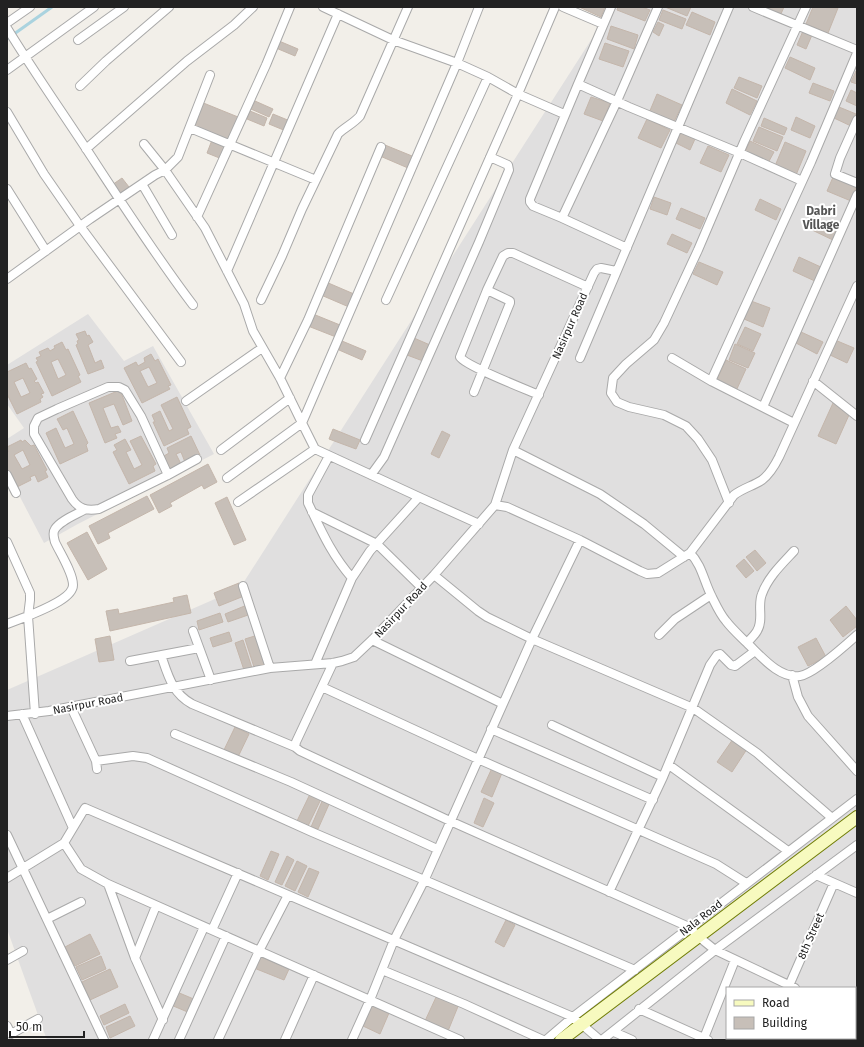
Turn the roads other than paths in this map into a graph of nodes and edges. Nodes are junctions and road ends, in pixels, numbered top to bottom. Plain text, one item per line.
1 (30, 7) edge
2 (94, 7) edge
3 (124, 7) edge
4 (169, 7) edge
5 (253, 7) edge
6 (290, 7) edge
7 (323, 7) edge
8 (408, 7) edge
9 (479, 7) edge
10 (555, 7) edge
11 (564, 7) edge
12 (611, 7) edge
13 (658, 7) edge
14 (730, 7) edge
15 (753, 7) edge
16 (806, 7) edge
17 (336, 11) edge
18 (603, 24) junction
19 (798, 26) junction
20 (7, 27) edge
21 (78, 40) dead end
22 (393, 40) junction
23 (857, 52) edge
24 (24, 57) junction
25 (457, 64) junction
26 (7, 70) edge
27 (210, 75) dead end
28 (488, 77) junction
29 (578, 84) junction
30 (80, 86) dead end
31 (518, 94) junction
32 (617, 101) junction
33 (7, 112) edge
34 (564, 114) junction
35 (857, 120) edge
36 (190, 128) junction
37 (678, 128) junction
38 (144, 144) dead end
39 (230, 144) junction
40 (381, 147) dead end
41 (86, 149) junction
42 (740, 153) junction
43 (490, 157) junction
44 (274, 163) junction
45 (165, 170) junction
46 (316, 180) junction
47 (802, 181) junction
48 (857, 183) edge
49 (142, 184) junction
50 (7, 189) edge
51 (857, 195) edge
52 (119, 200) junction
53 (197, 216) junction
54 (562, 218) junction
55 (80, 226) junction
56 (172, 235) dead end
57 (627, 248) junction
58 (46, 251) junction
59 (227, 271) junction
60 (616, 271) junction
61 (8, 278) edge
62 (857, 286) edge
63 (588, 287) junction
64 (487, 290) junction
65 (261, 300) dead end
66 (386, 300) dead end
67 (193, 305) dead end
68 (262, 348) junction
69 (580, 358) dead end
70 (672, 358) dead end
71 (181, 362) dead end
72 (483, 371) junction
73 (280, 378) junction
74 (711, 381) junction
75 (813, 381) junction
76 (474, 392) dead end
77 (539, 394) junction
78 (290, 398) junction
79 (186, 401) dead end
80 (763, 407) junction
81 (857, 416) edge
82 (794, 422) junction
83 (302, 423) junction
84 (365, 440) dead end
85 (221, 450) dead end
86 (316, 450) junction
87 (514, 450) junction
88 (329, 456) junction
89 (197, 459) dead end
90 (7, 475) edge
91 (168, 475) junction
92 (371, 475) junction
93 (227, 478) dead end
94 (16, 494) dead end
95 (419, 497) junction
96 (238, 502) dead end
97 (729, 503) junction
98 (495, 505) junction
99 (84, 510) junction
100 (312, 512) junction
101 (479, 524) junction
102 (580, 540) junction
103 (7, 542) edge
104 (377, 544) junction
105 (794, 552) dead end
106 (687, 555) junction
107 (434, 575) junction
108 (352, 578) junction
109 (243, 586) dead end
110 (422, 588) junction
111 (711, 595) junction
112 (28, 616) junction
113 (7, 624) edge
114 (193, 630) dead end
115 (659, 635) dead end
116 (857, 635) edge
117 (532, 639) junction
118 (372, 640) junction
119 (747, 643) junction
120 (200, 648) junction
121 (755, 651) junction
122 (161, 655) junction
123 (130, 661) dead end
124 (333, 663) junction
125 (315, 664) junction
126 (270, 668) junction
127 (792, 675) junction
128 (211, 680) junction
129 (173, 687) junction
130 (322, 687) junction
131 (503, 704) junction
132 (71, 707) junction
133 (693, 708) junction
134 (22, 714) junction
135 (35, 714) junction
136 (7, 716) edge
137 (552, 725) dead end
138 (491, 730) junction
139 (175, 734) dead end
140 (295, 747) junction
141 (478, 759) junction
142 (668, 765) junction
143 (857, 771) edge
144 (663, 777) junction
145 (857, 799) edge
146 (653, 800) junction
147 (857, 817) edge
148 (832, 818) junction
149 (450, 821) junction
150 (73, 828) junction
151 (639, 829) junction
152 (7, 835) edge
153 (64, 843) junction
154 (857, 845) edge
155 (437, 850) junction
156 (788, 851) junction
157 (23, 868) junction
158 (238, 874) junction
159 (816, 875) junction
160 (7, 878) edge
161 (424, 881) junction
162 (746, 883) junction
163 (834, 883) junction
164 (108, 884) junction
165 (609, 892) junction
166 (857, 893) edge
167 (288, 895) junction
168 (81, 902) dead end
169 (156, 906) junction
170 (47, 919) junction
171 (204, 927) junction
172 (689, 927) junction
173 (212, 930) junction
174 (226, 936) junction
175 (699, 937) junction
176 (394, 940) junction
177 (715, 950) junction
178 (259, 951) junction
179 (23, 952) dead end
180 (135, 958) junction
181 (7, 960) edge
182 (735, 960) junction
183 (382, 970) junction
184 (635, 970) junction
185 (314, 975) junction
186 (791, 987) edge
187 (370, 1000) junction
188 (640, 1009) junction
189 (38, 1019) dead end
190 (163, 1020) junction
191 (577, 1020) junction
192 (8, 1032) edge
193 (614, 1032) junction
194 (101, 1039) edge
195 (706, 1039) edge
196 (153, 1040) edge
197 (180, 1040) edge
198 (218, 1040) edge
199 (285, 1040) edge
200 (352, 1040) edge
201 (460, 1040) edge
202 (543, 1040) edge
203 (546, 1040) edge
204 (561, 1040) edge
205 (601, 1040) edge
206 (632, 1040) edge

1 - 20 street
2 - 24 street
3 - 21 street
4 - 30 street
5 - 41 street
6 - 39 street
7 - 17 street
8 - 22 street
9 - 25 street
10 - 31 street
11 - 18 street
12 - 18 street
13 - 32 street
14 - 37 street
15 - 19 street
16 - 19 street
17 - 22 street
17 - 44 street
18 - 29 street
19 - 23 street
19 - 42 street
20 - 24 street
22 - 25 street
22 - 46 street
23 - 47 street
24 - 26 street
24 - 41 street
25 - 28 street
25 - 83 street
27 - 36 street
28 - 31 street
28 - 66 street
29 - 32 street
29 - 34 street
31 - 34 street
31 - 43 street
32 - 37 street
32 - 54 street
33 - 55 street
34 - 54 street
35 - 48 street
36 - 39 street
36 - 45 street
37 - 42 street
37 - 57 street
38 - 45 street
39 - 44 street
39 - 53 street
40 - 73 street
41 - 52 street
42 - 47 street
42 - 97 street
43 - 84 street
43 - 92 street
44 - 46 street
44 - 59 street
45 - 49 street
45 - 53 street
46 - 65 street
47 - 74 street
49 - 52 street
49 - 56 street
50 - 58 street
51 - 80 street
52 - 55 street
52 - 67 street
53 - 59 street
54 - 57 street
55 - 58 street
55 - 71 street
57 - 60 street
58 - 61 street
59 - 68 street
60 - 63 street, Nasirpur Road
60 - 69 street
62 - 75 street
63 - 64 street
63 - 77 street, Nasirpur Road
64 - 72 street
64 - 72 street
68 - 73 street
68 - 79 street
70 - 74 street
72 - 76 street
72 - 77 street
73 - 78 street
74 - 80 street
75 - 81 street
75 - 82 street
77 - 87 street, Nasirpur Road
78 - 83 street
78 - 85 street
80 - 82 street
82 - 97 street
83 - 86 street
83 - 93 street
86 - 88 street
86 - 96 street
87 - 98 street, Nasirpur Road
87 - 106 street
88 - 92 street
88 - 100 street
89 - 91 street
90 - 94 street
91 - 99 street
91 - 99 street
92 - 95 street
95 - 101 street
95 - 104 street
97 - 106 street
98 - 101 street, Nasirpur Road
98 - 102 street
99 - 112 street
100 - 104 street
100 - 108 street
101 - 107 street, Nasirpur Road
102 - 106 street
102 - 117 street
103 - 112 street
104 - 108 street
104 - 110 street
105 - 119 street
106 - 111 street
107 - 110 street, Nasirpur Road
107 - 117 street
108 - 125 street
109 - 126 street
110 - 118 street, Nasirpur Road
111 - 115 street
111 - 119 street
112 - 113 street
112 - 135 street
114 - 120 street
116 - 127 street
117 - 131 street
117 - 133 street
118 - 124 street, Nasirpur Road
118 - 131 street
119 - 121 street
120 - 122 street
120 - 128 street
121 - 127 street
121 - 133 street
122 - 123 street
122 - 129 street
124 - 125 street, Nasirpur Road
124 - 130 street
125 - 126 street, Nasirpur Road
126 - 128 street, Nasirpur Road
127 - 143 street
128 - 129 street, Nasirpur Road
129 - 132 street, Nasirpur Road
129 - 140 street
130 - 140 street
130 - 141 street
131 - 138 street
132 - 135 street, Nasirpur Road
132 - 161 street
133 - 142 street
133 - 148 street
134 - 135 street, Nasirpur Road
134 - 136 street, Nasirpur Road
134 - 150 street
137 - 144 street
138 - 141 street
138 - 146 street
139 - 155 street
140 - 149 street
141 - 149 street
141 - 151 street
142 - 144 street
142 - 156 street
144 - 146 street
145 - 148 street, Nala Road
146 - 151 street
147 - 175 street
148 - 156 street, Nala Road
149 - 155 street
149 - 165 street
150 - 153 street
150 - 158 street
151 - 162 street
151 - 165 street
152 - 157 street
153 - 157 street
153 - 164 street
154 - 159 street
155 - 161 street
156 - 162 street, Nala Road
157 - 160 street
157 - 170 street
158 - 167 street
158 - 173 street
159 - 163 street
159 - 177 street
161 - 176 street
161 - 184 street
162 - 172 street, Nala Road
163 - 166 street
163 - 186 street, 8th Street
164 - 169 street
164 - 180 street
165 - 172 street
167 - 176 street
167 - 178 street
168 - 170 street
169 - 171 street
169 - 180 street
170 - 194 street
171 - 173 street
171 - 190 street
172 - 175 street
172 - 184 street, Nala Road
173 - 174 street
174 - 178 street
174 - 197 street
175 - 177 street
175 - 191 street
176 - 183 street
176 - 191 street
177 - 182 street
177 - 188 street
178 - 185 street
178 - 198 street
179 - 181 street
180 - 190 street
182 - 186 street
182 - 195 street
183 - 187 street
183 - 202 street
184 - 191 street, Nala Road
185 - 187 street
185 - 199 street
187 - 200 street
187 - 201 street
188 - 193 street
188 - 195 street
189 - 192 street
190 - 196 street
191 - 203 street, Nala Road
191 - 204 street
191 - 205 street
193 - 205 street
193 - 206 street

